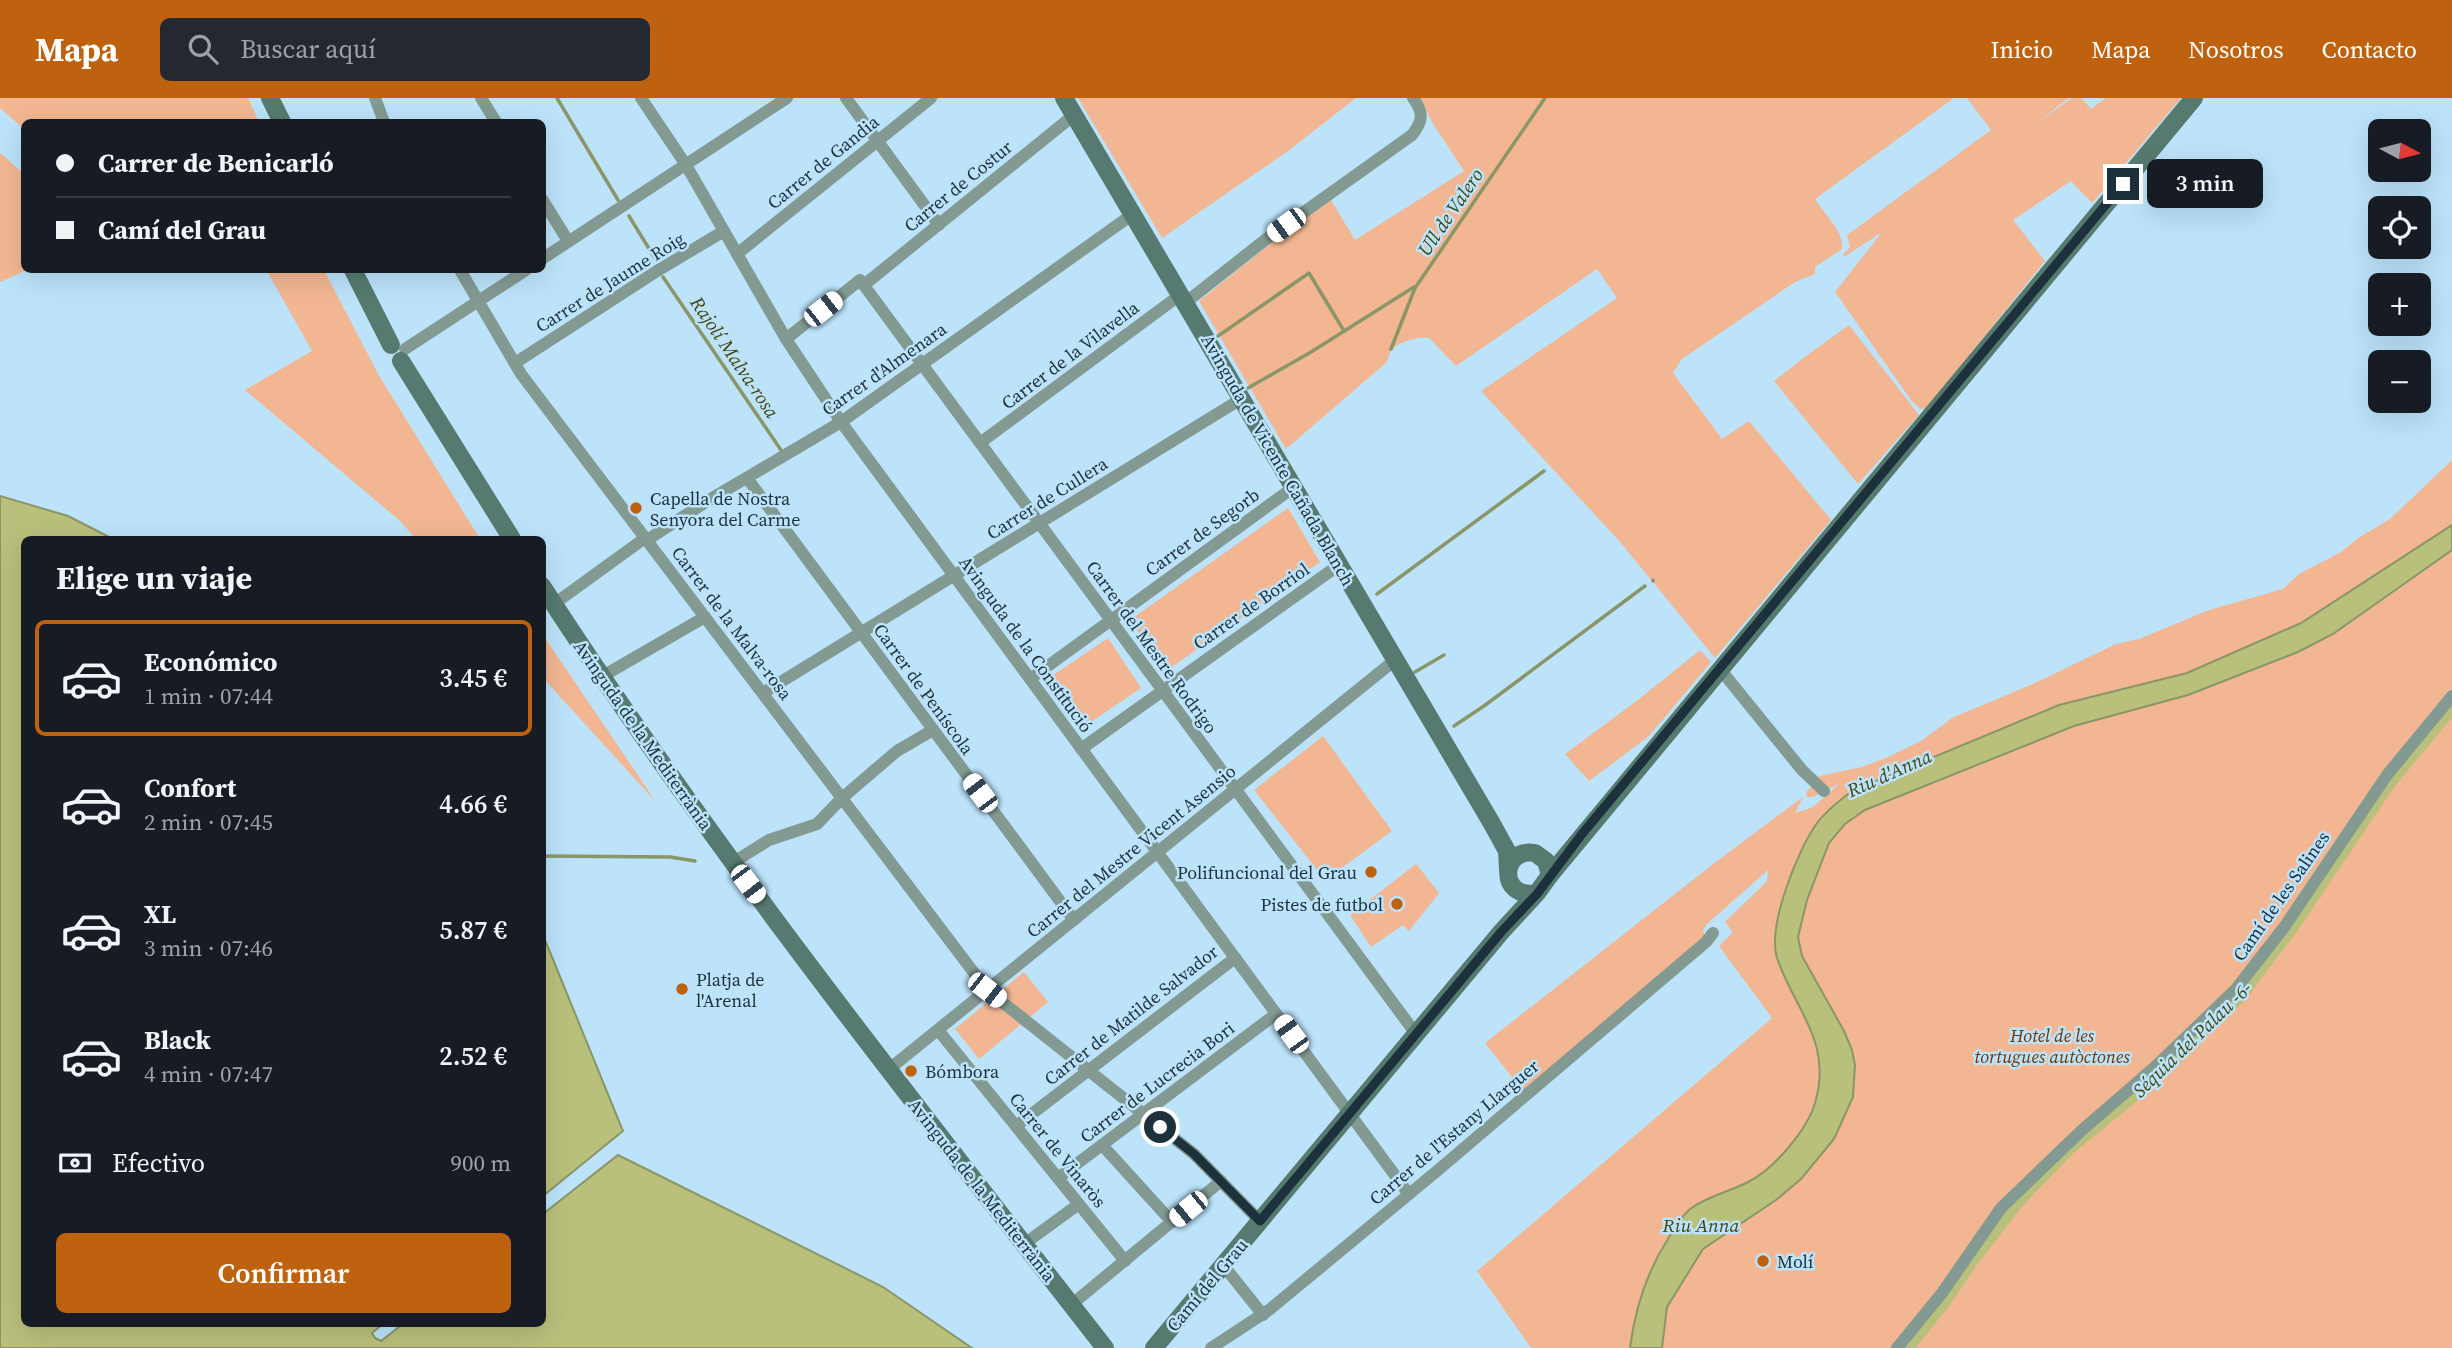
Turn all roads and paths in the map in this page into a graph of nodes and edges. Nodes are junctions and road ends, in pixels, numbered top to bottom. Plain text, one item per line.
1 (270, 98) edge
2 (375, 98) edge
3 (481, 98) edge
4 (787, 98) edge
5 (846, 98) edge
6 (931, 98) edge
7 (1064, 98) edge
8 (1413, 98) edge
9 (2194, 98) edge
10 (646, 100) edge
11 (1074, 115) junction
12 (280, 119) edge
13 (383, 119) edge
14 (494, 119) edge
15 (877, 141) junction
16 (686, 165) junction
17 (546, 206) edge
18 (1133, 214) junction
19 (939, 225) junction
20 (724, 231) junction
21 (568, 242) junction
22 (737, 254) junction
23 (546, 256) edge
24 (355, 273) edge
25 (462, 273) edge
26 (521, 273) edge
27 (862, 283) junction
28 (1183, 299) junction
29 (477, 301) junction
30 (786, 339) junction
31 (399, 352) junction
32 (515, 363) junction
33 (922, 364) junction
34 (1241, 399) junction
35 (841, 422) junction
36 (980, 443) junction
37 (747, 478) junction
38 (1294, 487) junction
39 (1039, 523) junction
40 (510, 536) edge
41 (646, 539) junction
42 (1339, 565) junction
43 (954, 576) junction
44 (546, 592) edge
45 (554, 604) junction
46 (705, 617) junction
47 (1111, 620) junction
48 (861, 633) junction
49 (1395, 660) junction
50 (1720, 669) junction
51 (601, 677) junction
52 (1030, 679) junction
53 (1163, 691) junction
54 (763, 693) junction
55 (2452, 696) edge
56 (933, 730) junction
57 (1081, 749) junction
58 (1235, 789) junction
59 (1824, 791) dead end
60 (842, 798) junction
61 (1491, 822) junction
62 (1582, 834) junction
63 (1157, 852) junction
64 (1532, 853) junction
65 (732, 863) junction
66 (1508, 869) junction
67 (1550, 875) junction
68 (1512, 887) junction
69 (1537, 894) junction
70 (1074, 920) junction
71 (1502, 931) junction
72 (1713, 933) dead end
73 (1235, 958) junction
74 (987, 990) junction
75 (1276, 1014) junction
76 (938, 1030) junction
77 (1416, 1034) junction
78 (888, 1070) junction
79 (1088, 1070) junction
80 (1143, 1114) junction
81 (1349, 1114) junction
82 (1016, 1126) junction
83 (1102, 1145) junction
84 (1058, 1178) junction
85 (1221, 1181) junction
86 (1408, 1194) junction
87 (1079, 1204) junction
88 (1260, 1221) junction
89 (1171, 1222) junction
90 (1024, 1244) junction
91 (1125, 1261) junction
92 (1223, 1265) junction
93 (1071, 1305) junction
94 (1263, 1315) junction
95 (1105, 1348) edge
96 (1154, 1348) edge
97 (1211, 1348) edge
98 (1897, 1348) edge

1 - 12 street
2 - 13 street
3 - 14 street
4 - 16 street
5 - 15 street
6 - 15 street, Carrer de Gandia
7 - 11 street, Avinguda de Vicente Cañada Blanch
8 - 28 street, Carrer de la Vilavella
9 - 50 street
10 - 16 street, Avinguda de la Constitució
11 - 18 street, Avinguda de Vicente Cañada Blanch
11 - 19 street, Carrer de Costur
15 - 19 street
15 - 22 street, Carrer de Gandia
16 - 20 street, Avinguda de la Constitució
16 - 21 street
17 - 21 street
18 - 28 street, Avinguda de Vicente Cañada Blanch
18 - 33 street, Carrer d'Almenara
19 - 27 street, Carrer de Costur
20 - 22 street, Avinguda de la Constitució
20 - 32 street, Carrer de Jaume Roig
21 - 23 street
22 - 30 street, Avinguda de la Constitució
24 - 31 street
25 - 29 street, Carrer de la Malva-rosa
26 - 29 street
27 - 30 street, Carrer de Costur
27 - 33 street, Carrer del Mestre Rodrigo
28 - 34 street, Avinguda de Vicente Cañada Blanch
28 - 36 street, Carrer de la Vilavella
29 - 31 street
29 - 32 street, Carrer de la Malva-rosa
30 - 35 street, Avinguda de la Constitució
31 - 40 street
32 - 41 street, Carrer de la Malva-rosa
33 - 35 street, Carrer d'Almenara
33 - 36 street, Carrer del Mestre Rodrigo
34 - 38 street, Avinguda de Vicente Cañada Blanch
34 - 39 street, Carrer de Cullera
35 - 37 street, Carrer d'Almenara
35 - 43 street, Avinguda de la Constitució
36 - 39 street, Carrer del Mestre Rodrigo
37 - 41 street, Carrer d'Almenara
37 - 48 street, Carrer de Peníscola
38 - 42 street, Avinguda de Vicente Cañada Blanch
38 - 47 street, Carrer de Segorb
39 - 43 street, Carrer de Cullera
39 - 47 street, Carrer del Mestre Rodrigo
41 - 45 street, Carrer d'Almenara
41 - 46 street, Carrer de la Malva-rosa
42 - 49 street, Avinguda de Vicente Cañada Blanch
42 - 53 street, Carrer de Borriol
43 - 48 street, Carrer de Cullera
43 - 52 street, Avinguda de la Constitució
44 - 45 street, Avinguda de la Mediterrània
45 - 51 street, Avinguda de la Mediterrània
46 - 51 street
46 - 54 street, Carrer de la Malva-rosa
47 - 52 street, Carrer de Segorb
47 - 53 street, Carrer del Mestre Rodrigo
48 - 54 street, Carrer de Cullera
48 - 56 street, Carrer de Peníscola
49 - 58 street, Carrer del Mestre Vicent Asensio
49 - 61 street, Avinguda de Vicente Cañada Blanch
50 - 59 street
50 - 62 street
51 - 65 street, Avinguda de la Mediterrània
52 - 57 street, Avinguda de la Constitució
53 - 57 street, Carrer de Borriol
53 - 58 street, Carrer del Mestre Rodrigo
54 - 60 street, Carrer de la Malva-rosa
55 - 98 street, Camí de les Salines
56 - 60 street
56 - 70 street, Carrer de Peníscola
57 - 63 street, Avinguda de la Constitució
58 - 63 street, Carrer del Mestre Vicent Asensio
58 - 77 street, Carrer del Mestre Rodrigo
60 - 65 street
60 - 74 street, Carrer de la Malva-rosa
61 - 64 street, Avinguda de Vicente Cañada Blanch
61 - 66 street, Avinguda de Vicente Cañada Blanch
62 - 64 street
62 - 67 street
63 - 70 street, Carrer del Mestre Vicent Asensio
63 - 73 street, Avinguda de la Constitució
64 - 66 street
64 - 67 street
65 - 78 street, Avinguda de la Mediterrània
66 - 68 street
67 - 69 street
68 - 69 street
68 - 71 street, Camí del Grau
69 - 71 street, Camí del Grau
70 - 74 street, Carrer del Mestre Vicent Asensio
71 - 77 street, Camí del Grau
72 - 86 street, Carrer de l'Estany Llarguer
73 - 75 street, Avinguda de la Constitució
73 - 79 street, Carrer de Matilde Salvador
74 - 76 street, Carrer del Mestre Vicent Asensio
74 - 79 street, Carrer de la Malva-rosa
75 - 80 street, Carrer de Lucrecia Bori
75 - 81 street, Avinguda de la Constitució
76 - 78 street, Carrer del Mestre Vicent Asensio
76 - 82 street, Carrer de Vinaròs
77 - 81 street, Camí del Grau
78 - 90 street, Avinguda de la Mediterrània
79 - 80 street, Carrer de la Malva-rosa
79 - 82 street, Carrer de Matilde Salvador
80 - 83 street, Carrer de Lucrecia Bori
80 - 85 street, Carrer de la Malva-rosa
81 - 86 street, Avinguda de la Constitució
81 - 88 street, Camí del Grau
82 - 84 street, Carrer de Vinaròs
83 - 84 street, Carrer de Lucrecia Bori
83 - 89 street
84 - 87 street, Carrer de Vinaròs
85 - 88 street, Carrer de la Malva-rosa
85 - 89 street
86 - 94 street, Carrer de l'Estany Llarguer
87 - 90 street
87 - 91 street, Carrer de Vinaròs
88 - 92 street, Camí del Grau
89 - 91 street
90 - 93 street, Avinguda de la Mediterrània
91 - 93 street
92 - 94 street
92 - 96 street, Camí del Grau
93 - 95 street, Avinguda de la Mediterrània
94 - 97 street, Carrer de l'Estany Llarguer

